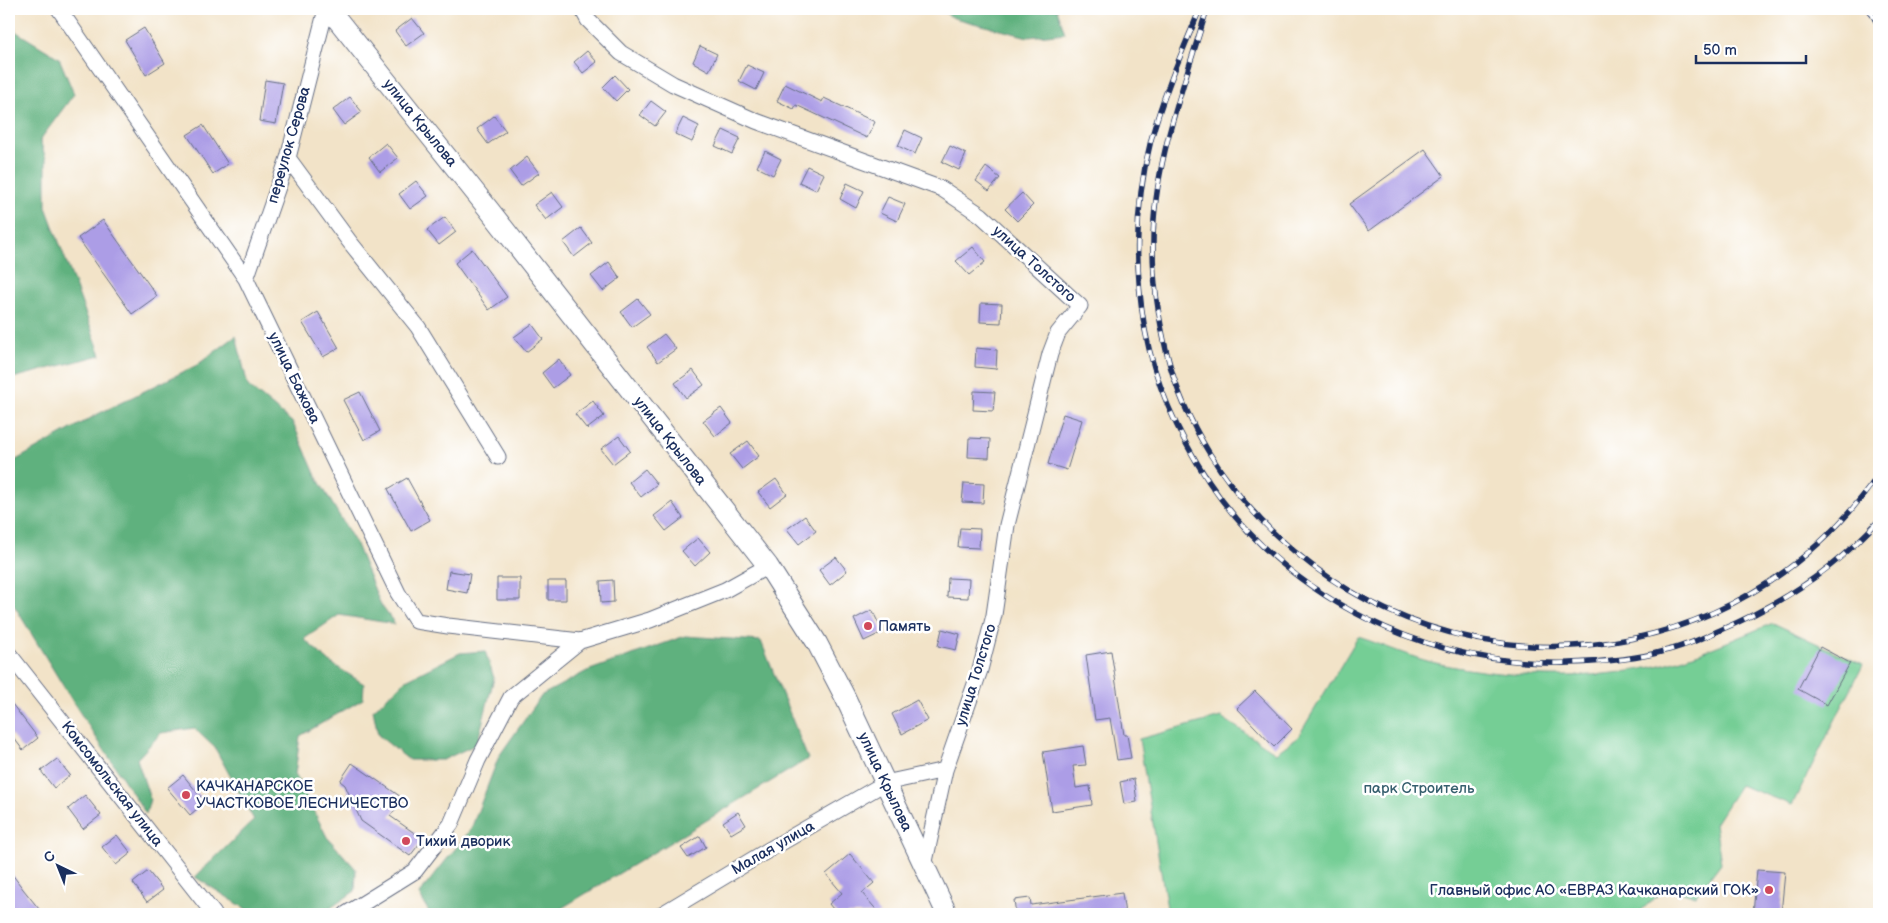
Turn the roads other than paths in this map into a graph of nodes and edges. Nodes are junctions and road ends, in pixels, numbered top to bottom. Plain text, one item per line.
1 (59, 9) edge
2 (327, 9) edge
3 (582, 9) edge
4 (288, 158) junction
5 (246, 279) junction
6 (498, 457) dead end
7 (768, 566) junction
8 (580, 641) junction
9 (9, 654) edge
10 (945, 770) junction
11 (885, 783) junction
12 (924, 866) junction
13 (666, 913) edge
14 (214, 914) edge
15 (346, 914) edge
16 (947, 914) edge

1 - 5 street, улица Бажова
2 - 4 street, переулок Серова
2 - 7 main road, улица Крылова
3 - 10 street, улица Толстого
4 - 5 street, переулок Серова
4 - 6 street
5 - 8 street, улица Бажова
7 - 8 street
7 - 11 main road, улица Крылова
8 - 15 street
9 - 14 street, Комсомольская улица
10 - 11 street, Малая улица
10 - 12 street, улица Толстого
11 - 12 main road, улица Крылова
11 - 13 street, Малая улица
12 - 16 main road, улица Крылова

